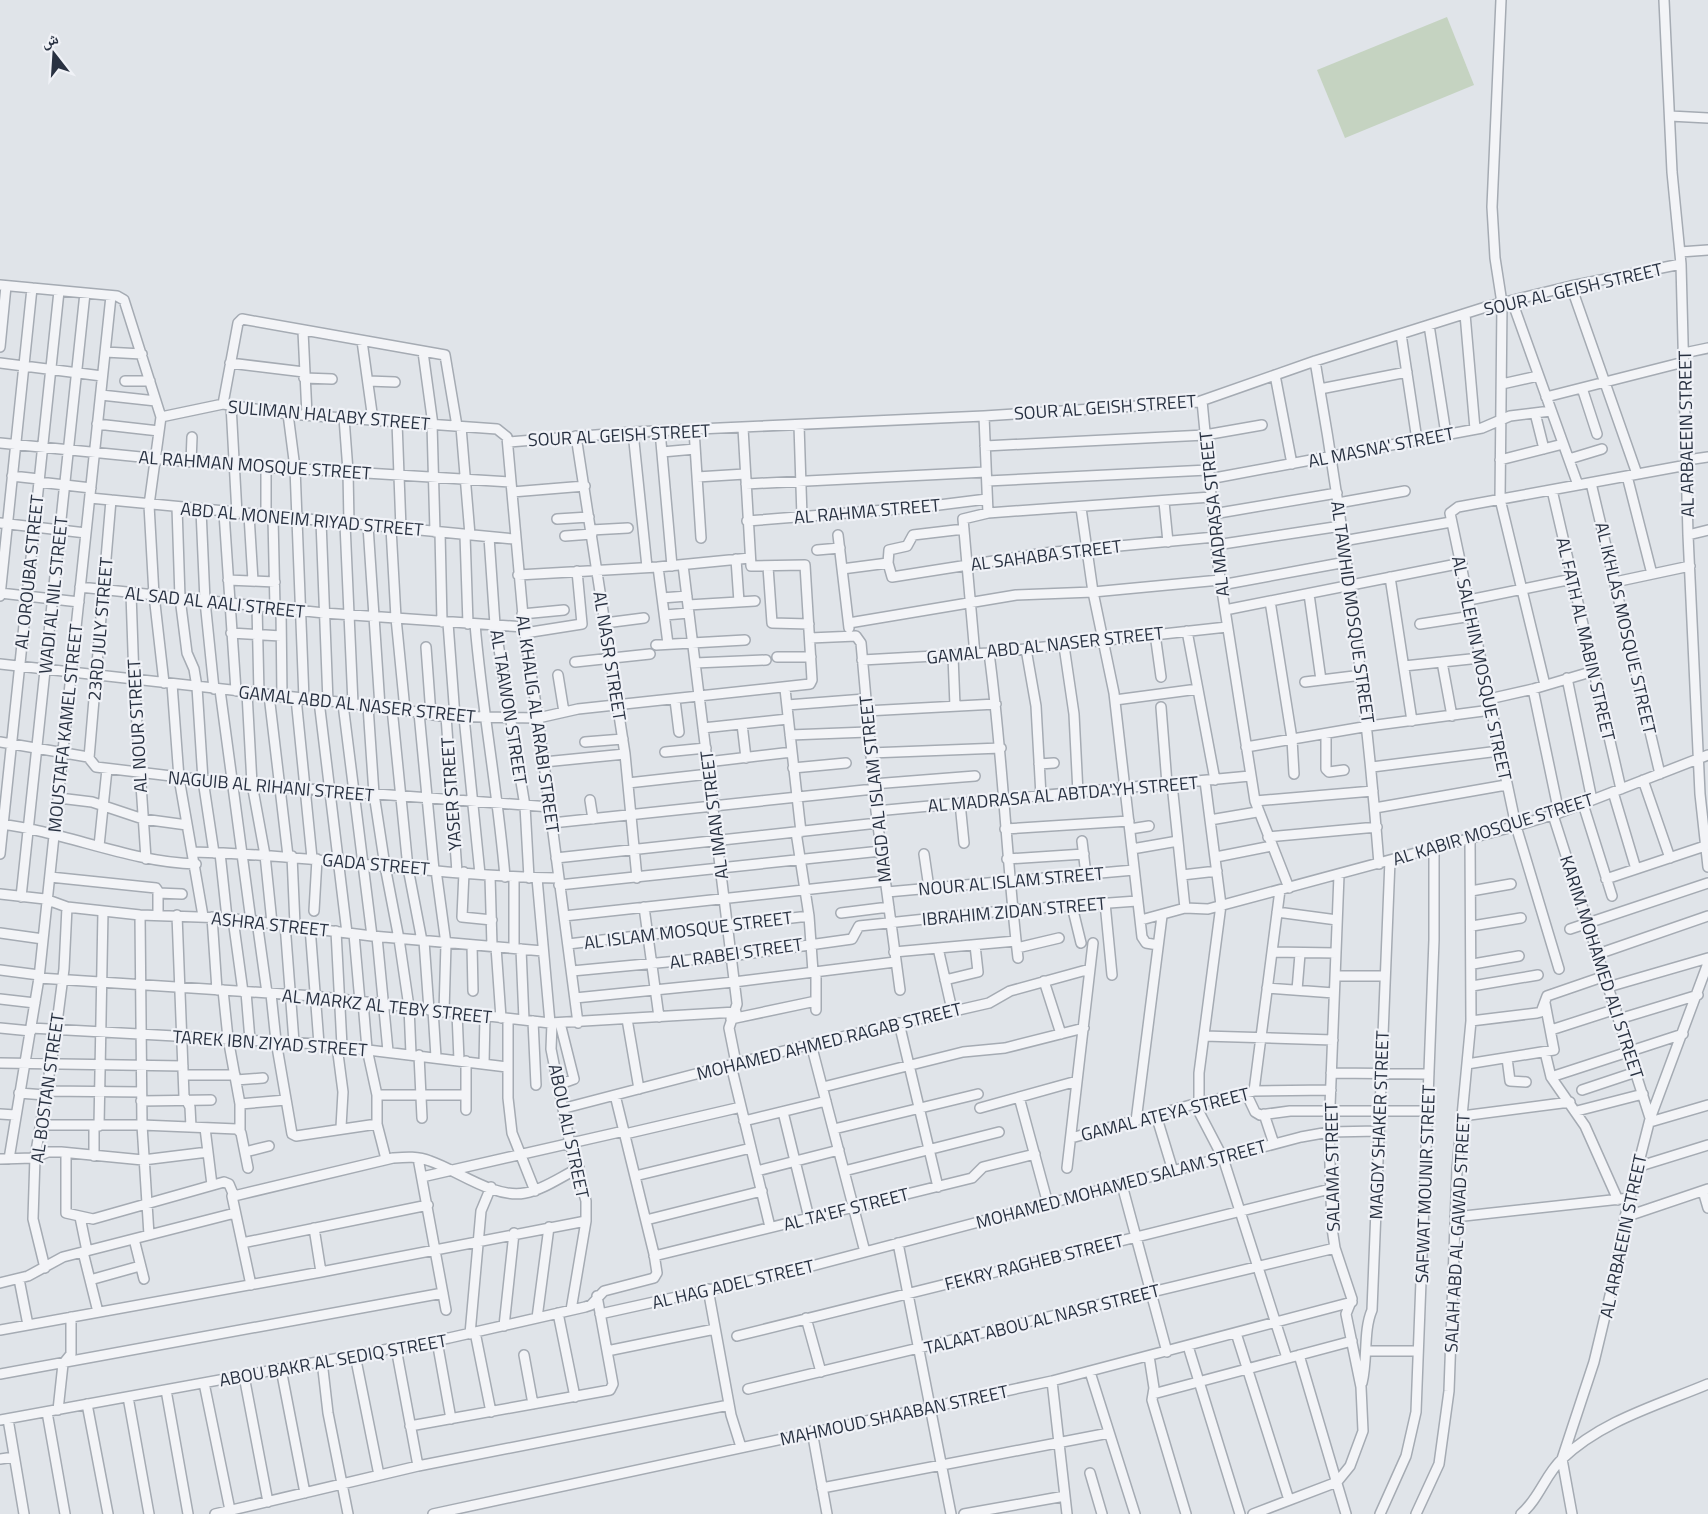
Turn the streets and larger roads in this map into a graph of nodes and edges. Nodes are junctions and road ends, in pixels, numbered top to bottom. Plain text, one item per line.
1 (1500, 0) edge
2 (1664, 0) edge
3 (1670, 117) junction
4 (1708, 118) edge
5 (1708, 250) edge
6 (1680, 252) junction
7 (1681, 264) junction
8 (3, 285) edge
9 (1571, 286) junction
10 (32, 288) junction
11 (59, 291) junction
12 (85, 293) junction
13 (116, 297) junction
14 (1507, 302) junction
15 (1465, 314) junction
16 (1429, 325) junction
17 (303, 331) junction
18 (1401, 334) junction
19 (362, 341) junction
20 (0, 347) edge
21 (1708, 348) edge
22 (105, 352) junction
23 (423, 352) junction
24 (142, 354) junction
25 (1684, 357) junction
26 (1315, 361) junction
27 (0, 363) edge
28 (230, 363) junction
29 (24, 366) junction
30 (51, 369) junction
31 (1407, 372) junction
32 (77, 373) junction
33 (304, 375) junction
34 (1275, 375) junction
35 (102, 376) junction
36 (1538, 376) junction
37 (332, 379) dead end
38 (126, 381) dead end
39 (150, 381) junction
40 (368, 381) junction
41 (395, 382) dead end
42 (1605, 382) junction
43 (1502, 384) junction
44 (1582, 388) junction
45 (1320, 389) junction
46 (101, 395) junction
47 (1546, 397) junction
48 (156, 401) junction
49 (1202, 401) junction
50 (227, 404) junction
51 (1551, 411) junction
52 (1535, 413) junction
53 (288, 414) junction
54 (307, 415) junction
55 (984, 416) junction
56 (161, 417) junction
57 (344, 418) junction
58 (373, 420) junction
59 (1501, 420) junction
60 (398, 422) junction
61 (98, 424) junction
62 (432, 424) junction
63 (799, 425) junction
64 (1262, 425) dead end
65 (459, 426) junction
66 (743, 428) junction
67 (1475, 429) junction
68 (660, 430) junction
69 (694, 430) junction
70 (159, 431) junction
71 (633, 432) junction
72 (1446, 434) junction
73 (1597, 434) dead end
74 (1205, 435) junction
75 (576, 436) junction
76 (192, 437) dead end
77 (1417, 440) junction
78 (509, 442) junction
79 (0, 443) edge
80 (1563, 444) junction
81 (15, 445) junction
82 (985, 446) junction
83 (43, 448) junction
84 (695, 449) junction
85 (1544, 449) junction
86 (1602, 449) dead end
87 (69, 450) junction
88 (662, 452) junction
89 (94, 453) junction
90 (1332, 457) junction
91 (1708, 457) edge
92 (155, 458) junction
93 (1569, 459) junction
94 (1500, 460) junction
95 (191, 462) junction
96 (1687, 463) junction
97 (1292, 464) junction
98 (236, 465) junction
99 (266, 467) junction
100 (295, 468) junction
101 (348, 471) junction
102 (745, 474) junction
103 (1209, 474) junction
104 (1637, 474) junction
105 (400, 475) junction
106 (12, 476) junction
107 (1627, 476) junction
108 (434, 477) junction
109 (697, 477) junction
110 (986, 477) junction
111 (466, 479) junction
112 (39, 480) junction
113 (801, 483) junction
114 (1591, 483) junction
115 (746, 484) junction
116 (65, 485) junction
117 (1578, 485) junction
118 (585, 486) junction
119 (511, 487) junction
120 (1552, 490) junction
121 (1405, 491) dead end
122 (90, 493) junction
123 (1211, 497) junction
124 (1337, 498) junction
125 (987, 499) junction
126 (1500, 499) junction
127 (111, 500) junction
128 (1164, 502) junction
129 (149, 504) junction
130 (177, 507) junction
131 (1081, 508) junction
132 (201, 510) junction
133 (224, 513) junction
134 (987, 513) junction
135 (237, 514) junction
136 (1213, 514) junction
137 (249, 515) junction
138 (269, 517) junction
139 (590, 517) junction
140 (802, 518) junction
141 (297, 519) junction
142 (556, 519) dead end
143 (747, 521) junction
144 (321, 522) junction
145 (1451, 522) junction
146 (3, 524) edge
147 (347, 524) junction
148 (368, 526) junction
149 (1341, 526) junction
150 (34, 527) junction
151 (396, 528) junction
152 (628, 528) dead end
153 (964, 529) junction
154 (59, 530) junction
155 (1708, 530) edge
156 (437, 532) junction
157 (592, 532) junction
158 (86, 533) junction
159 (468, 535) junction
160 (838, 535) dead end
161 (1688, 535) junction
162 (566, 536) dead end
163 (489, 537) junction
164 (701, 538) dead end
165 (514, 539) junction
166 (1215, 541) junction
167 (1343, 541) junction
168 (1168, 542) junction
169 (840, 548) junction
170 (1086, 549) junction
171 (817, 550) dead end
172 (750, 558) junction
173 (736, 560) junction
174 (1346, 562) junction
175 (888, 563) junction
176 (1462, 563) junction
177 (966, 564) junction
178 (683, 565) junction
179 (672, 566) junction
180 (647, 567) junction
181 (658, 567) junction
182 (768, 567) junction
183 (1690, 567) junction
184 (842, 569) junction
185 (598, 570) junction
186 (577, 571) junction
187 (1652, 574) junction
188 (518, 575) junction
189 (1390, 577) junction
190 (1572, 579) junction
191 (228, 580) junction
192 (253, 581) junction
193 (275, 582) junction
194 (1615, 582) junction
195 (1221, 583) junction
196 (1349, 586) junction
197 (80, 587) junction
198 (1521, 589) junction
199 (104, 590) junction
200 (1093, 592) junction
201 (131, 593) junction
202 (0, 594) edge
203 (1309, 594) junction
204 (154, 595) junction
205 (27, 596) junction
206 (180, 598) junction
207 (662, 598) junction
208 (53, 599) junction
209 (205, 600) junction
210 (1469, 600) junction
211 (755, 601) dead end
212 (1270, 601) junction
213 (79, 602) junction
214 (739, 602) junction
215 (969, 602) junction
216 (229, 603) junction
217 (688, 605) junction
218 (257, 606) junction
219 (278, 608) junction
220 (564, 610) dead end
221 (1225, 610) junction
222 (300, 611) junction
223 (324, 613) junction
224 (522, 614) junction
225 (349, 615) junction
226 (665, 615) junction
227 (372, 616) junction
228 (1472, 616) junction
229 (396, 618) junction
230 (644, 618) dead end
231 (445, 622) junction
232 (605, 623) junction
233 (849, 623) junction
234 (472, 624) junction
235 (809, 624) junction
236 (1420, 624) dead end
237 (495, 625) junction
238 (1227, 627) junction
239 (524, 630) junction
240 (1187, 631) junction
241 (231, 633) junction
242 (257, 634) junction
243 (1155, 634) junction
244 (281, 636) junction
245 (850, 636) junction
246 (810, 639) junction
247 (1103, 639) junction
248 (745, 640) dead end
249 (693, 642) junction
250 (668, 644) junction
251 (656, 645) dead end
252 (426, 646) dead end
253 (1064, 646) junction
254 (1026, 649) junction
255 (650, 654) dead end
256 (989, 654) junction
257 (975, 655) junction
258 (953, 656) junction
259 (777, 657) dead end
260 (811, 657) junction
261 (611, 658) junction
262 (1480, 658) junction
263 (766, 660) dead end
264 (862, 660) junction
265 (574, 662) dead end
266 (1442, 662) junction
267 (695, 663) junction
268 (0, 664) edge
269 (20, 666) junction
270 (1404, 666) junction
271 (45, 669) junction
272 (1594, 670) junction
273 (71, 673) junction
274 (96, 675) junction
275 (558, 675) dead end
276 (1362, 675) junction
277 (1161, 677) dead end
278 (1567, 678) junction
279 (134, 680) junction
280 (1321, 680) junction
281 (1305, 682) dead end
282 (168, 684) junction
283 (1545, 685) junction
284 (197, 687) junction
285 (217, 689) junction
286 (785, 689) junction
287 (1198, 689) junction
288 (1533, 689) junction
289 (236, 692) junction
290 (247, 693) junction
291 (264, 695) junction
292 (282, 697) junction
293 (699, 697) junction
294 (300, 699) junction
295 (865, 699) junction
296 (1489, 699) junction
297 (675, 700) junction
298 (1115, 700) junction
299 (323, 701) junction
300 (348, 704) junction
301 (996, 704) junction
302 (787, 705) junction
303 (368, 706) junction
304 (618, 706) junction
305 (955, 706) junction
306 (380, 707) junction
307 (1161, 707) dead end
308 (392, 708) junction
309 (405, 710) junction
310 (1491, 710) junction
311 (866, 711) junction
312 (564, 712) junction
313 (419, 713) junction
314 (431, 715) junction
315 (1452, 716) junction
316 (455, 717) junction
317 (485, 718) junction
318 (511, 718) junction
319 (538, 718) junction
320 (788, 719) junction
321 (1412, 721) junction
322 (742, 724) junction
323 (1369, 726) junction
324 (703, 728) junction
325 (679, 732) dead end
326 (868, 732) junction
327 (1326, 734) junction
328 (790, 735) junction
329 (623, 739) junction
330 (1292, 739) junction
331 (0, 742) edge
332 (585, 742) dead end
333 (12, 743) junction
334 (37, 747) junction
335 (1246, 747) junction
336 (705, 748) junction
337 (1001, 748) junction
338 (1499, 751) junction
339 (63, 752) junction
340 (665, 752) dead end
341 (792, 752) junction
342 (870, 753) junction
343 (625, 754) junction
344 (1708, 755) edge
345 (89, 758) junction
346 (746, 758) junction
347 (1698, 759) junction
348 (544, 762) junction
349 (707, 762) junction
350 (846, 763) dead end
351 (1054, 763) dead end
352 (1039, 764) junction
353 (1372, 767) junction
354 (794, 768) junction
355 (107, 769) junction
356 (1344, 770) dead end
357 (139, 774) junction
358 (709, 774) junction
359 (1294, 774) dead end
360 (1660, 774) junction
361 (975, 776) dead end
362 (1250, 776) junction
363 (179, 778) junction
364 (203, 780) junction
365 (1210, 780) junction
366 (1643, 780) junction
367 (230, 783) junction
368 (628, 783) junction
369 (252, 784) junction
370 (1170, 784) junction
371 (1506, 784) junction
372 (279, 787) junction
373 (873, 787) junction
374 (305, 789) junction
375 (1125, 789) junction
376 (1617, 790) junction
377 (328, 791) junction
378 (1373, 791) junction
379 (352, 793) junction
380 (1078, 793) junction
381 (374, 794) junction
382 (1041, 796) junction
383 (400, 797) junction
384 (796, 797) junction
385 (58, 798) junction
386 (425, 799) junction
387 (1003, 799) junction
388 (590, 800) dead end
389 (450, 801) junction
390 (1255, 801) junction
391 (1587, 802) junction
392 (474, 803) junction
393 (960, 803) junction
394 (499, 804) junction
395 (104, 805) junction
396 (525, 806) junction
397 (550, 807) junction
398 (713, 807) junction
399 (1375, 808) junction
400 (876, 811) junction
401 (1257, 812) junction
402 (1556, 814) junction
403 (632, 816) junction
404 (143, 819) junction
405 (593, 819) junction
406 (1210, 820) junction
407 (878, 823) junction
408 (2, 824) edge
409 (552, 824) junction
410 (187, 825) junction
411 (1129, 825) junction
412 (1149, 826) dead end
413 (1516, 826) junction
414 (1377, 827) junction
415 (28, 828) junction
416 (1005, 830) junction
417 (798, 832) junction
418 (54, 836) junction
419 (1470, 839) junction
420 (717, 841) junction
421 (1082, 841) dead end
422 (1178, 841) junction
423 (1270, 841) junction
424 (964, 843) dead end
425 (99, 846) junction
426 (1434, 846) junction
427 (1132, 849) junction
428 (636, 850) junction
429 (881, 851) junction
430 (193, 852) junction
431 (1706, 852) edge
432 (217, 853) junction
433 (0, 854) edge
434 (242, 854) junction
435 (924, 854) dead end
436 (1084, 854) junction
437 (265, 855) junction
438 (290, 856) junction
439 (1216, 857) junction
440 (314, 858) junction
441 (556, 858) junction
442 (1670, 858) junction
443 (146, 859) junction
444 (1007, 859) junction
445 (800, 860) junction
446 (1390, 860) junction
447 (337, 861) junction
448 (362, 863) junction
449 (196, 864) junction
450 (1379, 864) junction
451 (385, 866) junction
452 (1708, 867) edge
453 (408, 868) junction
454 (1636, 869) junction
455 (435, 870) junction
456 (720, 870) junction
457 (1134, 870) junction
458 (1217, 871) junction
459 (460, 872) junction
460 (485, 875) junction
461 (1086, 875) junction
462 (1182, 875) junction
463 (1339, 875) junction
464 (50, 877) junction
465 (510, 877) junction
466 (533, 878) junction
467 (637, 878) junction
468 (1606, 879) junction
469 (885, 881) junction
470 (559, 882) junction
471 (1010, 882) junction
472 (1708, 883) edge
473 (1511, 884) dead end
474 (804, 888) junction
475 (930, 888) junction
476 (1284, 889) junction
477 (1471, 891) junction
478 (887, 892) junction
479 (158, 893) junction
480 (0, 894) edge
481 (182, 894) dead end
482 (1612, 896) dead end
483 (21, 897) junction
484 (724, 897) junction
485 (47, 901) junction
486 (1137, 901) junction
487 (1105, 903) junction
488 (1221, 905) junction
489 (1072, 906) junction
490 (67, 907) junction
491 (644, 907) junction
492 (889, 907) junction
493 (1185, 908) junction
494 (1012, 910) junction
495 (103, 911) junction
496 (314, 911) dead end
497 (1277, 912) junction
498 (842, 913) dead end
499 (140, 915) junction
500 (158, 915) junction
501 (177, 915) junction
502 (1162, 915) junction
503 (564, 916) junction
504 (809, 916) junction
505 (1708, 916) edge
506 (207, 917) junction
507 (1521, 918) dead end
508 (230, 919) junction
509 (492, 920) junction
510 (1142, 920) junction
511 (1337, 920) junction
512 (254, 921) junction
513 (891, 922) junction
514 (272, 923) junction
515 (1588, 923) junction
516 (285, 924) junction
517 (295, 925) junction
518 (727, 926) junction
519 (1472, 926) junction
520 (310, 927) junction
521 (1570, 929) dead end
522 (336, 931) junction
523 (0, 933) edge
524 (351, 933) junction
525 (648, 935) junction
526 (374, 936) junction
527 (1059, 938) dead end
528 (43, 939) junction
529 (399, 939) junction
530 (423, 941) junction
531 (1081, 943) dead end
532 (1094, 943) dead end
533 (446, 944) junction
534 (568, 944) junction
535 (811, 944) junction
536 (472, 945) junction
537 (975, 945) junction
538 (1158, 945) junction
539 (494, 947) junction
540 (938, 948) junction
541 (518, 949) junction
542 (1017, 949) junction
543 (543, 951) junction
544 (1272, 952) junction
545 (1336, 953) junction
546 (1300, 954) junction
547 (1598, 954) junction
548 (731, 956) junction
549 (1519, 956) dead end
550 (895, 957) junction
551 (1708, 958) edge
552 (652, 964) junction
553 (1473, 964) junction
554 (1708, 964) edge
555 (1090, 969) junction
556 (1559, 969) dead end
557 (0, 970) edge
558 (572, 971) junction
559 (815, 972) junction
560 (1112, 975) dead end
561 (1538, 975) dead end
562 (1335, 976) junction
563 (1385, 976) junction
564 (1605, 976) junction
565 (39, 977) junction
566 (62, 980) junction
567 (945, 981) junction
568 (1044, 981) junction
569 (734, 982) junction
570 (102, 983) junction
571 (142, 985) junction
572 (1472, 986) junction
573 (1608, 987) junction
574 (181, 988) junction
575 (1267, 988) junction
576 (220, 990) junction
577 (656, 990) junction
578 (900, 990) dead end
579 (1297, 990) junction
580 (473, 991) dead end
581 (244, 992) junction
582 (269, 993) junction
583 (1334, 993) junction
584 (290, 995) junction
585 (1698, 995) junction
586 (314, 996) junction
587 (575, 998) junction
588 (1544, 998) junction
589 (0, 999) edge
590 (339, 999) junction
591 (361, 1002) junction
592 (35, 1003) junction
593 (384, 1005) junction
594 (409, 1007) junction
595 (1616, 1009) junction
596 (431, 1010) junction
597 (952, 1010) junction
598 (444, 1012) junction
599 (457, 1013) junction
600 (734, 1015) junction
601 (485, 1016) junction
602 (659, 1017) junction
603 (504, 1019) junction
604 (627, 1019) junction
605 (1619, 1019) junction
606 (529, 1021) junction
607 (1471, 1021) junction
608 (554, 1023) junction
609 (578, 1023) junction
610 (899, 1023) junction
611 (0, 1028) edge
612 (1084, 1028) junction
613 (31, 1029) junction
614 (1551, 1030) junction
615 (56, 1031) junction
616 (102, 1034) junction
617 (1061, 1034) junction
618 (1683, 1034) junction
619 (142, 1036) junction
620 (183, 1036) junction
621 (1204, 1036) junction
622 (228, 1038) junction
623 (1261, 1039) junction
624 (250, 1040) junction
625 (276, 1041) junction
626 (1332, 1041) junction
627 (294, 1042) junction
628 (319, 1044) junction
629 (812, 1044) junction
630 (339, 1046) junction
631 (367, 1049) junction
632 (388, 1051) junction
633 (1629, 1051) junction
634 (1545, 1052) junction
635 (415, 1054) junction
636 (436, 1057) junction
637 (1507, 1058) junction
638 (462, 1061) junction
639 (24, 1062) junction
640 (0, 1063) edge
641 (51, 1064) junction
642 (484, 1064) junction
643 (734, 1064) junction
644 (1467, 1064) junction
645 (101, 1065) junction
646 (141, 1066) junction
647 (909, 1066) junction
648 (507, 1067) junction
649 (184, 1070) junction
650 (1636, 1072) junction
651 (1331, 1073) junction
652 (1381, 1073) junction
653 (1429, 1074) junction
654 (235, 1077) junction
655 (1551, 1077) junction
656 (263, 1078) dead end
657 (1077, 1081) junction
658 (1526, 1082) dead end
659 (560, 1084) junction
660 (536, 1085) dead end
661 (823, 1087) junction
662 (639, 1089) junction
663 (1330, 1090) junction
664 (1582, 1090) dead end
665 (1250, 1092) junction
666 (19, 1093) junction
667 (45, 1093) junction
668 (101, 1093) junction
669 (978, 1094) dead end
670 (1642, 1094) junction
671 (377, 1095) junction
672 (423, 1095) junction
673 (466, 1095) junction
674 (615, 1095) junction
675 (141, 1096) junction
676 (1019, 1097) junction
677 (186, 1100) junction
678 (212, 1100) dead end
679 (286, 1100) junction
680 (826, 1101) junction
681 (1570, 1102) junction
682 (1198, 1103) junction
683 (240, 1104) junction
684 (1708, 1105) edge
685 (741, 1107) junction
686 (565, 1108) junction
687 (919, 1108) junction
688 (980, 1108) dead end
689 (466, 1110) dead end
690 (1330, 1111) junction
691 (1380, 1111) junction
692 (1428, 1111) junction
693 (783, 1112) junction
694 (1577, 1112) junction
695 (0, 1114) edge
696 (1264, 1114) junction
697 (15, 1115) junction
698 (1156, 1115) junction
699 (1462, 1116) junction
700 (422, 1118) dead end
701 (1136, 1120) junction
702 (1650, 1120) junction
703 (744, 1121) junction
704 (377, 1124) junction
705 (40, 1125) junction
706 (142, 1125) junction
707 (96, 1126) junction
708 (191, 1127) junction
709 (341, 1127) junction
710 (205, 1128) junction
711 (834, 1130) junction
712 (1379, 1131) junction
713 (240, 1132) junction
714 (624, 1132) junction
715 (999, 1132) dead end
716 (1329, 1132) junction
717 (1071, 1138) junction
718 (570, 1144) junction
719 (1274, 1144) junction
720 (1708, 1145) edge
721 (269, 1146) dead end
722 (751, 1148) junction
723 (929, 1149) junction
724 (839, 1150) junction
725 (208, 1152) junction
726 (245, 1152) junction
727 (66, 1153) junction
728 (1035, 1154) junction
729 (520, 1155) junction
730 (94, 1156) junction
731 (35, 1157) junction
732 (418, 1158) junction
733 (1223, 1158) junction
734 (4, 1159) edge
735 (387, 1159) junction
736 (143, 1160) junction
737 (795, 1161) junction
738 (1637, 1167) junction
739 (248, 1168) dead end
740 (579, 1168) junction
741 (1067, 1168) dead end
742 (448, 1171) junction
743 (757, 1171) junction
744 (844, 1171) junction
745 (1173, 1171) junction
746 (635, 1176) junction
747 (422, 1177) junction
748 (213, 1185) junction
749 (1122, 1185) junction
750 (491, 1187) junction
751 (938, 1187) junction
752 (1330, 1189) junction
753 (1705, 1190) edge
754 (535, 1191) junction
755 (762, 1191) junction
756 (232, 1196) junction
757 (1630, 1198) junction
758 (1618, 1200) junction
759 (147, 1204) junction
760 (1048, 1204) junction
761 (428, 1205) junction
762 (854, 1207) junction
763 (1708, 1209) edge
764 (1240, 1211) junction
765 (235, 1213) junction
766 (80, 1217) junction
767 (1455, 1217) junction
768 (1625, 1217) junction
769 (810, 1218) junction
770 (646, 1220) junction
771 (586, 1221) junction
772 (549, 1227) junction
773 (770, 1227) junction
774 (314, 1228) junction
775 (514, 1233) junction
776 (149, 1235) junction
777 (1136, 1237) junction
778 (134, 1239) junction
779 (478, 1240) junction
780 (242, 1243) junction
781 (898, 1243) junction
782 (436, 1248) junction
783 (1335, 1248) junction
784 (85, 1252) junction
785 (865, 1252) junction
786 (654, 1256) junction
787 (140, 1266) junction
788 (1258, 1266) junction
789 (45, 1268) junction
790 (321, 1272) junction
791 (19, 1279) junction
792 (144, 1279) dead end
793 (90, 1280) junction
794 (0, 1282) edge
795 (251, 1285) junction
796 (708, 1289) junction
797 (1151, 1292) junction
798 (443, 1293) junction
799 (909, 1293) junction
800 (597, 1296) junction
801 (1352, 1302) junction
802 (446, 1310) dead end
803 (571, 1310) junction
804 (98, 1312) junction
805 (558, 1313) junction
806 (600, 1314) junction
807 (70, 1317) junction
808 (537, 1318) junction
809 (806, 1318) junction
810 (1276, 1323) junction
811 (28, 1325) junction
812 (504, 1326) junction
813 (715, 1329) junction
814 (0, 1330) edge
815 (473, 1333) junction
816 (1236, 1333) junction
817 (737, 1336) dead end
818 (437, 1341) junction
819 (1352, 1341) junction
820 (1188, 1346) junction
821 (396, 1348) junction
822 (920, 1348) junction
823 (607, 1351) junction
824 (1367, 1351) junction
825 (1418, 1351) junction
826 (1167, 1352) junction
827 (355, 1355) junction
828 (524, 1355) dead end
829 (1299, 1355) junction
830 (1149, 1356) junction
831 (1287, 1358) junction
832 (322, 1361) junction
833 (63, 1364) junction
834 (281, 1369) junction
835 (1247, 1369) junction
836 (821, 1372) junction
837 (1090, 1372) junction
838 (0, 1374) edge
839 (244, 1376) junction
840 (1052, 1382) junction
841 (1199, 1382) junction
842 (204, 1383) junction
843 (1708, 1384) edge
844 (1361, 1387) junction
845 (748, 1389) dead end
846 (166, 1390) junction
847 (1153, 1394) junction
848 (575, 1396) junction
849 (128, 1397) junction
850 (87, 1404) junction
851 (534, 1404) junction
852 (729, 1406) junction
853 (932, 1408) junction
854 (58, 1410) junction
855 (47, 1412) junction
856 (491, 1412) junction
857 (452, 1419) junction
858 (4, 1420) edge
859 (411, 1426) junction
860 (812, 1431) junction
861 (1109, 1432) junction
862 (1058, 1442) junction
863 (741, 1448) junction
864 (14, 1457) junction
865 (0, 1459) edge
866 (1562, 1459) junction
867 (942, 1464) junction
868 (418, 1466) junction
869 (1090, 1473) dead end
870 (379, 1475) junction
871 (1337, 1482) junction
872 (342, 1485) junction
873 (822, 1488) junction
874 (305, 1493) junction
875 (1065, 1496) junction
876 (1289, 1500) junction
877 (268, 1502) junction
878 (230, 1510) junction
879 (24, 1514) edge
880 (65, 1514) edge
881 (108, 1514) edge
882 (148, 1514) edge
883 (188, 1514) edge
884 (215, 1514) edge
885 (348, 1514) edge
886 (433, 1514) edge
887 (826, 1514) edge
888 (951, 1514) edge
889 (964, 1514) edge
890 (1067, 1514) edge
891 (1102, 1514) edge
892 (1135, 1514) edge
893 (1186, 1514) edge
894 (1240, 1514) edge
895 (1253, 1514) edge
896 (1346, 1514) edge
897 (1380, 1514) edge
898 (1416, 1514) edge
899 (1521, 1514) edge
900 (1572, 1514) edge

1 - 14 street
2 - 3 street, AL ARBAEEIN STREET
3 - 4 street
3 - 6 street, AL ARBAEEIN STREET
5 - 6 street
6 - 7 street, AL ARBAEEIN STREET
7 - 9 street, SOUR AL GEISH STREET
7 - 25 street, AL ARBAEEIN STREET
8 - 10 street
8 - 20 street
9 - 14 street, SOUR AL GEISH STREET
9 - 42 street
10 - 11 street
10 - 29 street
11 - 12 street
11 - 30 street, AL OROUBA STREET
12 - 13 street
12 - 32 street, WADI AL NIL STREET
13 - 22 street, MOUSTAFA KAMEL STREET
13 - 24 street
14 - 15 street, SOUR AL GEISH STREET
14 - 36 street
14 - 43 street
15 - 16 street, SOUR AL GEISH STREET
15 - 67 street
16 - 18 street, SOUR AL GEISH STREET
16 - 72 street
17 - 19 street
17 - 28 street
17 - 33 street
18 - 26 street, SOUR AL GEISH STREET
18 - 31 street
19 - 23 street
19 - 40 street
21 - 25 street
22 - 24 street
22 - 35 street, MOUSTAFA KAMEL STREET
23 - 62 street
23 - 65 street
24 - 39 street
25 - 42 street
25 - 96 street, AL ARBAEEIN STREET
26 - 34 street, SOUR AL GEISH STREET
26 - 45 street, AL TAWHID MOSQUE STREET
27 - 29 street
28 - 33 street
28 - 50 street
29 - 30 street
29 - 81 street
30 - 32 street
30 - 83 street, AL OROUBA STREET
31 - 45 street
31 - 77 street
32 - 35 street
32 - 87 street, WADI AL NIL STREET
33 - 37 street
33 - 54 street
34 - 49 street, SOUR AL GEISH STREET
34 - 97 street
35 - 46 street, MOUSTAFA KAMEL STREET
36 - 43 street
36 - 47 street
38 - 39 street
39 - 48 street
40 - 41 street
40 - 58 street
42 - 44 street
42 - 104 street
43 - 59 street
44 - 47 street
44 - 73 street
45 - 90 street, AL TAWHID MOSQUE STREET
46 - 48 street
46 - 61 street, MOUSTAFA KAMEL STREET
47 - 51 street
48 - 56 street
49 - 55 street, SOUR AL GEISH STREET
49 - 74 street, AL MADRASA STREET
50 - 53 street, SULIMAN HALABY STREET
50 - 56 street, SULIMAN HALABY STREET
50 - 98 street
51 - 52 street, AL MASNA' STREET
51 - 80 street
52 - 59 street, AL MASNA' STREET
52 - 85 street
53 - 54 street, SULIMAN HALABY STREET
53 - 100 street
54 - 57 street, SULIMAN HALABY STREET
55 - 63 street, SOUR AL GEISH STREET
55 - 82 street
56 - 70 street
57 - 58 street, SULIMAN HALABY STREET
57 - 101 street
58 - 60 street, SULIMAN HALABY STREET
59 - 67 street, AL MASNA' STREET
59 - 94 street
60 - 62 street, SULIMAN HALABY STREET
60 - 105 street
61 - 70 street
61 - 89 street, MOUSTAFA KAMEL STREET
62 - 65 street, SULIMAN HALABY STREET
62 - 108 street
63 - 66 street, SOUR AL GEISH STREET
63 - 113 street
64 - 74 street
65 - 78 street, SULIMAN HALABY STREET
65 - 111 street
66 - 69 street, SOUR AL GEISH STREET
66 - 102 street
67 - 72 street, AL MASNA' STREET
68 - 69 street, SOUR AL GEISH STREET
68 - 71 street, SOUR AL GEISH STREET
68 - 88 street
69 - 84 street
70 - 92 street
71 - 75 street, SOUR AL GEISH STREET
71 - 180 street
72 - 77 street, AL MASNA' STREET
74 - 82 street
74 - 103 street, AL MADRASA STREET
75 - 78 street, SOUR AL GEISH STREET
75 - 118 street, AL NASR STREET
76 - 95 street
77 - 90 street, AL MASNA' STREET
78 - 119 street, AL KHALIG AL ARABI STREET
79 - 81 street, AL RAHMAN MOSQUE STREET
80 - 85 street
80 - 93 street
81 - 83 street, AL RAHMAN MOSQUE STREET
81 - 106 street
82 - 110 street
83 - 87 street, AL RAHMAN MOSQUE STREET
83 - 112 street, AL OROUBA STREET
84 - 88 street
84 - 109 street
85 - 94 street
86 - 93 street
87 - 89 street, AL RAHMAN MOSQUE STREET
87 - 116 street, WADI AL NIL STREET
88 - 179 street
89 - 92 street, AL RAHMAN MOSQUE STREET
89 - 122 street, MOUSTAFA KAMEL STREET
90 - 97 street, AL MASNA' STREET
90 - 124 street, AL TAWHID MOSQUE STREET
91 - 96 street
92 - 95 street, AL RAHMAN MOSQUE STREET
92 - 129 street
93 - 117 street
94 - 126 street
95 - 98 street, AL RAHMAN MOSQUE STREET
96 - 104 street
96 - 161 street, AL ARBAEEIN STREET
97 - 103 street, AL MASNA' STREET
98 - 99 street, AL RAHMAN MOSQUE STREET
98 - 135 street
99 - 100 street, AL RAHMAN MOSQUE STREET
99 - 138 street
100 - 101 street, AL RAHMAN MOSQUE STREET
100 - 141 street
101 - 105 street, AL RAHMAN MOSQUE STREET
101 - 147 street
102 - 109 street
102 - 115 street
103 - 110 street, AL MASNA' STREET
103 - 123 street, AL MADRASA STREET
104 - 107 street
105 - 108 street, AL RAHMAN MOSQUE STREET
105 - 151 street
106 - 112 street, ABD AL MONEIM RIYAD STREET
106 - 146 street
107 - 114 street
107 - 187 street
108 - 111 street, AL RAHMAN MOSQUE STREET
108 - 156 street
109 - 164 street
110 - 113 street
110 - 125 street
111 - 119 street, AL RAHMAN MOSQUE STREET
111 - 159 street
112 - 116 street, ABD AL MONEIM RIYAD STREET
112 - 150 street, AL OROUBA STREET
113 - 115 street
113 - 140 street
114 - 117 street
114 - 194 street, AL IKHLAS MOSQUE STREET
115 - 143 street
116 - 122 street, ABD AL MONEIM RIYAD STREET
116 - 154 street, WADI AL NIL STREET
117 - 120 street
118 - 119 street, AL RAHMAN MOSQUE STREET
118 - 139 street, AL NASR STREET
119 - 165 street, AL KHALIG AL ARABI STREET
120 - 126 street
120 - 190 street, AL FATH AL MABIN STREET
121 - 124 street
122 - 127 street, ABD AL MONEIM RIYAD STREET
122 - 158 street, MOUSTAFA KAMEL STREET
123 - 128 street
123 - 136 street, AL MADRASA STREET
124 - 136 street
124 - 149 street, AL TAWHID MOSQUE STREET
125 - 134 street
125 - 140 street, AL RAHMA STREET
126 - 145 street, AL SALEHIN MOSQUE STREET
126 - 198 street
127 - 129 street, ABD AL MONEIM RIYAD STREET
127 - 199 street, 23RD JULY STREET
128 - 131 street
128 - 168 street
129 - 130 street, ABD AL MONEIM RIYAD STREET
129 - 204 street
130 - 132 street, ABD AL MONEIM RIYAD STREET
130 - 206 street
131 - 134 street
131 - 170 street
132 - 133 street, ABD AL MONEIM RIYAD STREET
132 - 209 street
133 - 135 street, ABD AL MONEIM RIYAD STREET
133 - 191 street
134 - 153 street
135 - 137 street, ABD AL MONEIM RIYAD STREET
136 - 166 street, AL MADRASA STREET
137 - 138 street, ABD AL MONEIM RIYAD STREET
137 - 192 street
138 - 141 street, ABD AL MONEIM RIYAD STREET
138 - 193 street
139 - 142 street
139 - 157 street, AL NASR STREET
140 - 143 street, AL RAHMA STREET
141 - 144 street, ABD AL MONEIM RIYAD STREET
141 - 222 street
143 - 172 street
144 - 147 street, ABD AL MONEIM RIYAD STREET
144 - 223 street
145 - 167 street
145 - 176 street, AL SALEHIN MOSQUE STREET
146 - 150 street
146 - 202 street
147 - 148 street, ABD AL MONEIM RIYAD STREET
147 - 225 street
148 - 151 street, ABD AL MONEIM RIYAD STREET
148 - 227 street
149 - 166 street, AL SAHABA STREET
149 - 167 street, AL TAWHID MOSQUE STREET
150 - 154 street
150 - 205 street, AL OROUBA STREET
151 - 156 street, ABD AL MONEIM RIYAD STREET
151 - 229 street
152 - 157 street
153 - 175 street
153 - 177 street
154 - 158 street
154 - 208 street, WADI AL NIL STREET
155 - 161 street
156 - 159 street, ABD AL MONEIM RIYAD STREET
156 - 231 street
157 - 162 street
157 - 185 street, AL NASR STREET
158 - 197 street, MOUSTAFA KAMEL STREET
159 - 163 street, ABD AL MONEIM RIYAD STREET
159 - 234 street
160 - 169 street
161 - 183 street, AL ARBAEEIN STREET
163 - 165 street, ABD AL MONEIM RIYAD STREET
163 - 237 street, AL TAAWON STREET
165 - 188 street, AL KHALIG AL ARABI STREET
166 - 168 street, AL SAHABA STREET
166 - 195 street, AL MADRASA STREET
167 - 174 street, AL TAWHID MOSQUE STREET
168 - 170 street, AL SAHABA STREET
169 - 171 street
169 - 184 street
170 - 177 street, AL SAHABA STREET
170 - 200 street
172 - 173 street
172 - 182 street
173 - 178 street
173 - 214 street
174 - 195 street
174 - 196 street, AL TAWHID MOSQUE STREET
175 - 177 street, AL SAHABA STREET
175 - 184 street
176 - 189 street
176 - 210 street, AL SALEHIN MOSQUE STREET
177 - 215 street
178 - 179 street
178 - 217 street, AL IMAN STREET
179 - 181 street
180 - 181 street
180 - 185 street
181 - 207 street
182 - 235 street
182 - 235 street
183 - 187 street
183 - 347 street, AL ARBAEEIN STREET
184 - 233 street
185 - 186 street
185 - 232 street, AL NASR STREET
186 - 188 street
186 - 239 street, AL SAD AL AALI STREET
187 - 194 street
188 - 224 street, AL KHALIG AL ARABI STREET
189 - 196 street
189 - 270 street
190 - 198 street
190 - 272 street, AL FATH AL MABIN STREET
191 - 192 street
191 - 216 street
192 - 193 street
193 - 219 street
194 - 360 street, AL IKHLAS MOSQUE STREET
195 - 200 street
195 - 221 street, AL MADRASA STREET
196 - 203 street
196 - 276 street, AL TAWHID MOSQUE STREET
197 - 199 street, AL SAD AL AALI STREET
197 - 213 street, MOUSTAFA KAMEL STREET
198 - 210 street
198 - 283 street
199 - 201 street, AL SAD AL AALI STREET
199 - 274 street, 23RD JULY STREET
200 - 215 street
200 - 247 street
201 - 204 street, AL SAD AL AALI STREET
201 - 279 street, AL NOUR STREET
202 - 205 street
203 - 212 street
203 - 280 street
204 - 206 street, AL SAD AL AALI STREET
204 - 282 street
205 - 208 street
205 - 269 street, AL OROUBA STREET
206 - 209 street, AL SAD AL AALI STREET
206 - 284 street
207 - 217 street
207 - 226 street
208 - 213 street
208 - 271 street, WADI AL NIL STREET
209 - 216 street, AL SAD AL AALI STREET
209 - 285 street
210 - 228 street, AL SALEHIN MOSQUE STREET
211 - 214 street
212 - 221 street
212 - 330 street
213 - 273 street, MOUSTAFA KAMEL STREET
214 - 217 street
215 - 233 street
215 - 257 street
216 - 218 street, AL SAD AL AALI STREET
216 - 241 street
217 - 226 street
217 - 249 street, AL IMAN STREET
218 - 219 street, AL SAD AL AALI STREET
218 - 242 street
219 - 222 street, AL SAD AL AALI STREET
219 - 244 street
220 - 224 street
221 - 238 street, AL MADRASA STREET
222 - 223 street, AL SAD AL AALI STREET
222 - 294 street
223 - 225 street, AL SAD AL AALI STREET
223 - 299 street
224 - 239 street, AL KHALIG AL ARABI STREET
225 - 227 street, AL SAD AL AALI STREET
225 - 300 street
226 - 250 street
227 - 229 street, AL SAD AL AALI STREET
227 - 306 street
228 - 236 street
228 - 262 street, AL SALEHIN MOSQUE STREET
229 - 231 street, AL SAD AL AALI STREET
229 - 309 street
230 - 232 street
231 - 234 street, AL SAD AL AALI STREET
231 - 316 street
232 - 261 street, AL NASR STREET
233 - 245 street
234 - 237 street, AL SAD AL AALI STREET
234 - 317 street
235 - 246 street
237 - 239 street, AL SAD AL AALI STREET
237 - 318 street, AL TAAWON STREET
238 - 240 street, GAMAL ABD AL NASER STREET
238 - 335 street, AL MADRASA STREET
239 - 319 street, AL KHALIG AL ARABI STREET
240 - 243 street, GAMAL ABD AL NASER STREET
240 - 287 street
241 - 242 street
241 - 289 street
242 - 244 street
242 - 291 street
243 - 247 street, GAMAL ABD AL NASER STREET
243 - 277 street
244 - 292 street
245 - 246 street
245 - 264 street, MAGD AL ISLAM STREET
246 - 260 street
247 - 253 street, GAMAL ABD AL NASER STREET
247 - 298 street
248 - 249 street
249 - 250 street
249 - 267 street, AL IMAN STREET
250 - 251 street
252 - 314 street
253 - 254 street, GAMAL ABD AL NASER STREET
253 - 380 street
254 - 256 street, GAMAL ABD AL NASER STREET
254 - 352 street
255 - 261 street
256 - 257 street, GAMAL ABD AL NASER STREET
256 - 301 street
257 - 258 street, GAMAL ABD AL NASER STREET
258 - 264 street, GAMAL ABD AL NASER STREET
258 - 305 street
259 - 260 street
260 - 286 street
261 - 265 street
261 - 304 street, AL NASR STREET
262 - 266 street
262 - 296 street, AL SALEHIN MOSQUE STREET
263 - 267 street
264 - 295 street, MAGD AL ISLAM STREET
266 - 270 street
266 - 315 street
267 - 293 street, AL IMAN STREET
268 - 269 street, GAMAL ABD AL NASER STREET
269 - 271 street, GAMAL ABD AL NASER STREET
269 - 333 street, AL OROUBA STREET
270 - 321 street
271 - 273 street, GAMAL ABD AL NASER STREET
271 - 334 street, WADI AL NIL STREET
272 - 278 street
272 - 376 street, AL FATH AL MABIN STREET
273 - 274 street, GAMAL ABD AL NASER STREET
273 - 339 street, MOUSTAFA KAMEL STREET
274 - 279 street, GAMAL ABD AL NASER STREET
274 - 345 street, 23RD JULY STREET
275 - 312 street
276 - 280 street
276 - 323 street, AL TAWHID MOSQUE STREET
278 - 283 street
278 - 391 street
279 - 282 street, GAMAL ABD AL NASER STREET
279 - 357 street, AL NOUR STREET
280 - 281 street
282 - 284 street, GAMAL ABD AL NASER STREET
282 - 363 street
283 - 288 street
284 - 285 street, GAMAL ABD AL NASER STREET
284 - 364 street
285 - 289 street, GAMAL ABD AL NASER STREET
285 - 367 street
286 - 293 street, GAMAL ABD AL NASER STREET
286 - 302 street
287 - 298 street
287 - 365 street
288 - 296 street
288 - 402 street, KARIM MOHAMED ALI STREET
289 - 290 street, GAMAL ABD AL NASER STREET
290 - 291 street, GAMAL ABD AL NASER STREET
290 - 369 street
291 - 292 street, GAMAL ABD AL NASER STREET
291 - 372 street
292 - 294 street, GAMAL ABD AL NASER STREET
293 - 297 street, GAMAL ABD AL NASER STREET
293 - 324 street, AL IMAN STREET
294 - 299 street, GAMAL ABD AL NASER STREET
294 - 374 street
295 - 302 street
295 - 311 street, MAGD AL ISLAM STREET
296 - 310 street, AL SALEHIN MOSQUE STREET
297 - 304 street, GAMAL ABD AL NASER STREET
297 - 325 street
298 - 375 street
299 - 300 street, GAMAL ABD AL NASER STREET
299 - 377 street
300 - 303 street, GAMAL ABD AL NASER STREET
300 - 379 street
301 - 305 street
301 - 337 street
302 - 320 street
303 - 306 street, GAMAL ABD AL NASER STREET
303 - 381 street
304 - 312 street, GAMAL ABD AL NASER STREET
304 - 329 street, AL NASR STREET
305 - 311 street
306 - 308 street, GAMAL ABD AL NASER STREET
307 - 370 street
308 - 309 street, GAMAL ABD AL NASER STREET
308 - 383 street
309 - 313 street, GAMAL ABD AL NASER STREET
310 - 315 street
310 - 338 street, AL SALEHIN MOSQUE STREET
311 - 326 street, MAGD AL ISLAM STREET
312 - 319 street, GAMAL ABD AL NASER STREET
313 - 314 street, GAMAL ABD AL NASER STREET
313 - 386 street
314 - 316 street, GAMAL ABD AL NASER STREET
315 - 321 street
316 - 317 street, GAMAL ABD AL NASER STREET
316 - 389 street, YASER STREET
316 - 392 street
317 - 318 street, GAMAL ABD AL NASER STREET
317 - 394 street
318 - 319 street, GAMAL ABD AL NASER STREET
318 - 396 street, AL TAAWON STREET
319 - 348 street, AL KHALIG AL ARABI STREET
320 - 322 street
320 - 328 street
321 - 323 street
322 - 324 street
322 - 346 street
323 - 327 street
323 - 353 street, AL TAWHID MOSQUE STREET
324 - 336 street, AL IMAN STREET
326 - 328 street
326 - 342 street, MAGD AL ISLAM STREET
327 - 330 street
327 - 356 street
328 - 341 street
329 - 332 street
329 - 343 street, AL NASR STREET
330 - 335 street
330 - 359 street
331 - 333 street, NAGUIB AL RIHANI STREET
333 - 334 street, NAGUIB AL RIHANI STREET
333 - 408 street, AL OROUBA STREET
334 - 339 street, NAGUIB AL RIHANI STREET
334 - 415 street, WADI AL NIL STREET
335 - 362 street, AL MADRASA STREET
336 - 340 street
336 - 349 street, AL IMAN STREET
337 - 342 street
337 - 387 street
338 - 353 street
338 - 371 street, AL SALEHIN MOSQUE STREET
339 - 345 street, NAGUIB AL RIHANI STREET
339 - 385 street, MOUSTAFA KAMEL STREET
341 - 346 street
341 - 354 street
342 - 373 street, MAGD AL ISLAM STREET
343 - 348 street
343 - 368 street, AL NASR STREET
344 - 347 street, AL KABIR MOSQUE STREET
345 - 355 street, NAGUIB AL RIHANI STREET
346 - 349 street
347 - 360 street, AL KABIR MOSQUE STREET
347 - 431 street, AL ARBAEEIN STREET
348 - 397 street, AL KHALIG AL ARABI STREET
349 - 358 street, AL IMAN STREET
350 - 354 street
351 - 352 street
352 - 382 street
353 - 378 street, AL TAWHID MOSQUE STREET
354 - 384 street
355 - 357 street, NAGUIB AL RIHANI STREET
355 - 395 street
357 - 363 street, NAGUIB AL RIHANI STREET
357 - 404 street, AL NOUR STREET
358 - 368 street
358 - 398 street, AL IMAN STREET
360 - 366 street, AL KABIR MOSQUE STREET
361 - 373 street
362 - 365 street, AL MADRASA AL ABTDA'YH STREET
362 - 390 street, AL MADRASA STREET
363 - 364 street, NAGUIB AL RIHANI STREET
363 - 410 street
364 - 367 street, NAGUIB AL RIHANI STREET
364 - 432 street
365 - 370 street, AL MADRASA AL ABTDA'YH STREET
365 - 406 street
366 - 376 street, AL KABIR MOSQUE STREET
366 - 442 street
367 - 369 street, NAGUIB AL RIHANI STREET
367 - 434 street
368 - 403 street, AL NASR STREET
369 - 372 street, NAGUIB AL RIHANI STREET
369 - 437 street
370 - 375 street, AL MADRASA AL ABTDA'YH STREET
370 - 422 street
371 - 399 street
371 - 413 street, AL SALEHIN MOSQUE STREET
372 - 374 street, NAGUIB AL RIHANI STREET
372 - 438 street
373 - 384 street
373 - 400 street, MAGD AL ISLAM STREET
374 - 377 street, NAGUIB AL RIHANI STREET
374 - 440 street
375 - 380 street, AL MADRASA AL ABTDA'YH STREET
375 - 411 street
376 - 391 street, AL KABIR MOSQUE STREET
376 - 454 street, AL FATH AL MABIN STREET
377 - 379 street, NAGUIB AL RIHANI STREET
377 - 447 street
378 - 390 street
378 - 399 street, AL TAWHID MOSQUE STREET
379 - 381 street, NAGUIB AL RIHANI STREET
379 - 448 street
380 - 382 street, AL MADRASA AL ABTDA'YH STREET
381 - 383 street, NAGUIB AL RIHANI STREET
381 - 451 street
382 - 387 street, AL MADRASA AL ABTDA'YH STREET
383 - 386 street, NAGUIB AL RIHANI STREET
383 - 453 street
384 - 398 street
384 - 417 street
385 - 395 street
385 - 418 street, MOUSTAFA KAMEL STREET
386 - 389 street, NAGUIB AL RIHANI STREET
386 - 455 street
387 - 393 street, AL MADRASA AL ABTDA'YH STREET
387 - 416 street
388 - 405 street
389 - 392 street, NAGUIB AL RIHANI STREET
389 - 459 street, YASER STREET
390 - 401 street, AL MADRASA STREET
391 - 402 street, AL KABIR MOSQUE STREET
391 - 468 street
392 - 394 street, NAGUIB AL RIHANI STREET
392 - 460 street
393 - 400 street, AL MADRASA AL ABTDA'YH STREET
393 - 424 street
394 - 396 street, NAGUIB AL RIHANI STREET
394 - 465 street
395 - 404 street
395 - 425 street
396 - 397 street, NAGUIB AL RIHANI STREET
396 - 466 street, AL TAAWON STREET
397 - 409 street, AL KHALIG AL ARABI STREET
398 - 403 street
398 - 420 street, AL IMAN STREET
399 - 414 street, AL TAWHID MOSQUE STREET
400 - 407 street, MAGD AL ISLAM STREET
401 - 406 street
401 - 423 street, AL MADRASA STREET
402 - 413 street, AL KABIR MOSQUE STREET
402 - 515 street, KARIM MOHAMED ALI STREET
403 - 405 street
403 - 428 street, AL NASR STREET
404 - 410 street
404 - 443 street, AL NOUR STREET
405 - 409 street
406 - 439 street
407 - 417 street
407 - 429 street, MAGD AL ISLAM STREET
408 - 415 street
408 - 433 street, AL OROUBA STREET
409 - 441 street, AL KHALIG AL ARABI STREET
410 - 430 street
411 - 412 street
411 - 416 street
411 - 427 street
413 - 419 street, AL KABIR MOSQUE STREET
413 - 556 street, AL SALEHIN MOSQUE STREET
414 - 423 street
414 - 450 street, AL TAWHID MOSQUE STREET
415 - 418 street
415 - 483 street, WADI AL NIL STREET
416 - 444 street
417 - 420 street
417 - 445 street
418 - 425 street
418 - 464 street, MOUSTAFA KAMEL STREET
419 - 426 street, AL KABIR MOSQUE STREET
419 - 477 street, SALAH ABD AL GAWAD STREET
420 - 428 street
420 - 456 street, AL IMAN STREET
421 - 436 street
422 - 427 street
422 - 462 street
423 - 439 street
423 - 476 street, AL MADRASA STREET
425 - 443 street
426 - 446 street, AL KABIR MOSQUE STREET
426 - 653 street, SAFWAT MOUNIR STREET
427 - 457 street
428 - 441 street
428 - 467 street, AL NASR STREET
429 - 445 street, GADA STREET
429 - 469 street, MAGD AL ISLAM STREET
430 - 432 street, GADA STREET
430 - 449 street
431 - 442 street
431 - 452 street, AL ARBAEEIN STREET
432 - 434 street, GADA STREET
432 - 508 street
434 - 437 street, GADA STREET
434 - 512 street
435 - 475 street
436 - 444 street
436 - 461 street
437 - 438 street, GADA STREET
437 - 514 street
438 - 440 street, GADA STREET
438 - 517 street
439 - 458 street
440 - 447 street, GADA STREET
440 - 496 street
441 - 470 street, AL KHALIG AL ARABI STREET
442 - 454 street
443 - 449 street
444 - 471 street
445 - 456 street, GADA STREET
445 - 474 street
446 - 450 street, AL KABIR MOSQUE STREET
446 - 563 street, MAGDY SHAKER STREET
447 - 448 street, GADA STREET
447 - 524 street
448 - 451 street, GADA STREET
448 - 526 street
449 - 506 street
450 - 463 street, AL KABIR MOSQUE STREET
451 - 453 street, GADA STREET
451 - 529 street
453 - 455 street, GADA STREET
453 - 530 street
454 - 468 street
455 - 459 street, GADA STREET
455 - 533 street
456 - 467 street, GADA STREET
456 - 484 street, AL IMAN STREET
457 - 461 street, NOUR AL ISLAM STREET
457 - 486 street
458 - 462 street
458 - 488 street
459 - 460 street, GADA STREET
459 - 509 street, YASER STREET
460 - 465 street, GADA STREET
460 - 509 street
461 - 471 street, NOUR AL ISLAM STREET
462 - 493 street
463 - 476 street, AL KABIR MOSQUE STREET
463 - 511 street, SALAMA STREET
464 - 479 street
464 - 485 street, MOUSTAFA KAMEL STREET
465 - 466 street, GADA STREET
465 - 541 street
466 - 470 street, GADA STREET
466 - 543 street, AL TAAWON STREET
467 - 470 street, GADA STREET
468 - 482 street
469 - 474 street
469 - 478 street, MAGD AL ISLAM STREET
470 - 503 street, AL KHALIG AL ARABI STREET
471 - 475 street, NOUR AL ISLAM STREET
471 - 494 street
472 - 515 street
473 - 477 street
474 - 484 street
474 - 504 street
475 - 478 street, NOUR AL ISLAM STREET
476 - 488 street, AL KABIR MOSQUE STREET
476 - 497 street
477 - 519 street, SALAH ABD AL GAWAD STREET
478 - 492 street, MAGD AL ISLAM STREET
479 - 481 street
479 - 500 street
480 - 483 street, ASHRA STREET
483 - 485 street, ASHRA STREET
484 - 491 street
484 - 518 street, AL IMAN STREET
485 - 490 street, ASHRA STREET
485 - 528 street, MOUSTAFA KAMEL STREET
486 - 487 street, IBRAHIM ZIDAN STREET
486 - 510 street
487 - 489 street, IBRAHIM ZIDAN STREET
487 - 560 street
488 - 493 street, AL KABIR MOSQUE STREET
488 - 621 street
489 - 494 street, IBRAHIM ZIDAN STREET
489 - 531 street
490 - 495 street, ASHRA STREET
490 - 566 street, AL BOSTAN STREET
491 - 503 street
491 - 525 street
492 - 498 street
492 - 513 street, MAGD AL ISLAM STREET
493 - 502 street, AL KABIR MOSQUE STREET
494 - 513 street, IBRAHIM ZIDAN STREET
494 - 542 street
495 - 499 street, ASHRA STREET
495 - 570 street
497 - 511 street
497 - 544 street
499 - 500 street, ASHRA STREET
499 - 571 street
500 - 501 street, ASHRA STREET
501 - 506 street, ASHRA STREET
501 - 574 street
502 - 510 street, AL KABIR MOSQUE STREET
502 - 538 street
503 - 534 street, AL KHALIG AL ARABI STREET
504 - 518 street, AL ISLAM MOSQUE STREET
504 - 535 street
505 - 547 street
506 - 508 street, ASHRA STREET
506 - 576 street
507 - 519 street
508 - 512 street, ASHRA STREET
508 - 581 street
509 - 539 street
510 - 538 street
511 - 545 street, SALAMA STREET
512 - 514 street, ASHRA STREET
512 - 582 street
513 - 535 street, AL RABEI STREET
513 - 550 street, MAGD AL ISLAM STREET
514 - 516 street, ASHRA STREET
515 - 521 street
515 - 547 street, KARIM MOHAMED ALI STREET
516 - 517 street, ASHRA STREET
516 - 584 street
517 - 520 street, ASHRA STREET
518 - 525 street, AL ISLAM MOSQUE STREET
518 - 548 street, AL IMAN STREET
519 - 553 street, SALAH ABD AL GAWAD STREET
520 - 522 street, ASHRA STREET
520 - 586 street
522 - 524 street, ASHRA STREET
522 - 590 street
523 - 528 street
524 - 526 street, ASHRA STREET
524 - 591 street
525 - 534 street, AL ISLAM MOSQUE STREET
525 - 552 street
526 - 529 street, ASHRA STREET
526 - 593 street
527 - 542 street
528 - 565 street, MOUSTAFA KAMEL STREET
529 - 530 street, ASHRA STREET
529 - 594 street
530 - 533 street, ASHRA STREET
530 - 596 street
532 - 555 street
533 - 536 street, ASHRA STREET
533 - 598 street
534 - 558 street, AL KHALIG AL ARABI STREET
535 - 548 street, AL RABEI STREET
535 - 559 street
536 - 539 street, ASHRA STREET
536 - 580 street
537 - 540 street
537 - 542 street
537 - 567 street
538 - 701 street
539 - 541 street, ASHRA STREET
539 - 603 street
540 - 550 street
540 - 567 street
541 - 543 street, ASHRA STREET
541 - 606 street
543 - 608 street, AL TAAWON STREET
544 - 546 street
544 - 575 street
545 - 546 street
545 - 562 street, SALAMA STREET
546 - 579 street
547 - 564 street, KARIM MOHAMED ALI STREET
548 - 552 street, AL RABEI STREET
548 - 569 street, AL IMAN STREET
549 - 553 street
550 - 559 street
550 - 578 street, MAGD AL ISLAM STREET
551 - 573 street
552 - 558 street, AL RABEI STREET
552 - 577 street
553 - 572 street, SALAH ABD AL GAWAD STREET
554 - 585 street, AL ARBAEEIN STREET
555 - 568 street, MOHAMED AHMED RAGAB STREET
555 - 612 street
557 - 565 street, AL MARKZ AL TEBY STREET
558 - 587 street, AL KHALIG AL ARABI STREET
559 - 569 street
559 - 600 street, AL MARKZ AL TEBY STREET
561 - 572 street
562 - 563 street
562 - 583 street, SALAMA STREET
563 - 652 street, MAGDY SHAKER STREET
564 - 573 street, KARIM MOHAMED ALI STREET
564 - 588 street
565 - 566 street, AL MARKZ AL TEBY STREET
565 - 592 street, MOUSTAFA KAMEL STREET
566 - 570 street, AL MARKZ AL TEBY STREET
566 - 615 street, AL BOSTAN STREET
567 - 597 street
568 - 597 street, MOHAMED AHMED RAGAB STREET
568 - 617 street
569 - 577 street
569 - 600 street, AL IMAN STREET
570 - 571 street, AL MARKZ AL TEBY STREET
570 - 616 street
571 - 574 street, AL MARKZ AL TEBY STREET
571 - 619 street
572 - 607 street, SALAH ABD AL GAWAD STREET
573 - 595 street, KARIM MOHAMED ALI STREET
574 - 576 street, AL MARKZ AL TEBY STREET
574 - 620 street
575 - 579 street
575 - 623 street
576 - 581 street, AL MARKZ AL TEBY STREET
576 - 622 street
577 - 587 street
577 - 602 street
579 - 583 street
581 - 582 street, AL MARKZ AL TEBY STREET
581 - 624 street
582 - 584 street, AL MARKZ AL TEBY STREET
582 - 625 street
583 - 626 street, SALAMA STREET
584 - 586 street, AL MARKZ AL TEBY STREET
584 - 627 street
585 - 605 street
585 - 618 street, AL ARBAEEIN STREET
586 - 590 street, AL MARKZ AL TEBY STREET
586 - 628 street
587 - 609 street, AL KHALIG AL ARABI STREET
588 - 607 street
588 - 614 street
589 - 592 street
590 - 591 street, AL MARKZ AL TEBY STREET
590 - 630 street
591 - 593 street, AL MARKZ AL TEBY STREET
591 - 631 street
592 - 613 street, MOUSTAFA KAMEL STREET
593 - 594 street, AL MARKZ AL TEBY STREET
593 - 632 street
594 - 596 street, AL MARKZ AL TEBY STREET
594 - 635 street
595 - 605 street, KARIM MOHAMED ALI STREET
595 - 614 street
596 - 598 street, AL MARKZ AL TEBY STREET
596 - 636 street
597 - 610 street, MOHAMED AHMED RAGAB STREET
598 - 599 street, AL MARKZ AL TEBY STREET
599 - 601 street, AL MARKZ AL TEBY STREET
599 - 638 street
600 - 602 street, AL MARKZ AL TEBY STREET
600 - 643 street, AL IMAN STREET
601 - 603 street, AL MARKZ AL TEBY STREET
601 - 642 street
602 - 604 street, AL MARKZ AL TEBY STREET
603 - 606 street, AL MARKZ AL TEBY STREET
603 - 648 street
604 - 609 street, AL MARKZ AL TEBY STREET
604 - 662 street
605 - 633 street, KARIM MOHAMED ALI STREET
606 - 608 street, AL MARKZ AL TEBY STREET
606 - 660 street
607 - 644 street, SALAH ABD AL GAWAD STREET
608 - 609 street, AL MARKZ AL TEBY STREET
608 - 659 street, ABOU ALI STREET
608 - 659 street
610 - 629 street, MOHAMED AHMED RAGAB STREET
610 - 647 street
611 - 613 street, TAREK IBN ZIYAD STREET
612 - 617 street
612 - 657 street
613 - 615 street, TAREK IBN ZIYAD STREET
613 - 639 street, MOUSTAFA KAMEL STREET
614 - 634 street
615 - 616 street, TAREK IBN ZIYAD STREET
615 - 641 street, AL BOSTAN STREET
616 - 619 street, TAREK IBN ZIYAD STREET
616 - 645 street
617 - 647 street
618 - 633 street
618 - 702 street, AL ARBAEEIN STREET
619 - 620 street, TAREK IBN ZIYAD STREET
619 - 646 street
620 - 622 street, TAREK IBN ZIYAD STREET
620 - 649 street
621 - 623 street
621 - 682 street
622 - 624 street, TAREK IBN ZIYAD STREET
622 - 654 street
623 - 626 street
623 - 665 street
624 - 625 street, TAREK IBN ZIYAD STREET
625 - 627 street, TAREK IBN ZIYAD STREET
625 - 679 street
626 - 651 street, SALAMA STREET
627 - 628 street, TAREK IBN ZIYAD STREET
628 - 630 street, TAREK IBN ZIYAD STREET
629 - 643 street, MOHAMED AHMED RAGAB STREET
629 - 661 street
630 - 631 street, TAREK IBN ZIYAD STREET
630 - 709 street
631 - 632 street, TAREK IBN ZIYAD STREET
631 - 671 street
632 - 635 street, TAREK IBN ZIYAD STREET
633 - 650 street, KARIM MOHAMED ALI STREET
633 - 655 street
634 - 637 street
634 - 655 street
635 - 636 street, TAREK IBN ZIYAD STREET
635 - 672 street
636 - 638 street, TAREK IBN ZIYAD STREET
637 - 644 street
637 - 658 street
638 - 642 street, TAREK IBN ZIYAD STREET
638 - 673 street
639 - 640 street
639 - 641 street
639 - 666 street, MOUSTAFA KAMEL STREET
641 - 645 street
641 - 667 street, AL BOSTAN STREET
642 - 648 street, TAREK IBN ZIYAD STREET
643 - 662 street, MOHAMED AHMED RAGAB STREET
643 - 685 street, AL IMAN STREET
644 - 699 street, SALAH ABD AL GAWAD STREET
645 - 646 street
645 - 668 street
646 - 649 street
646 - 675 street
647 - 661 street
647 - 687 street
648 - 729 street
649 - 654 street
649 - 677 street
650 - 664 street
650 - 670 street, KARIM MOHAMED ALI STREET
651 - 652 street
651 - 663 street, SALAMA STREET
652 - 653 street
652 - 691 street, MAGDY SHAKER STREET
653 - 692 street, SAFWAT MOUNIR STREET
654 - 656 street
654 - 683 street
655 - 681 street
657 - 676 street
657 - 717 street
659 - 686 street, ABOU ALI STREET
661 - 680 street
662 - 674 street, MOHAMED AHMED RAGAB STREET
663 - 665 street, GAMAL ATEYA STREET
663 - 690 street, SALAMA STREET
665 - 682 street, GAMAL ATEYA STREET
665 - 696 street
666 - 667 street
666 - 697 street, MOUSTAFA KAMEL STREET
667 - 668 street
667 - 705 street, AL BOSTAN STREET
668 - 675 street
668 - 707 street
669 - 687 street
670 - 694 street
670 - 702 street, KARIM MOHAMED ALI STREET
671 - 672 street
671 - 704 street
672 - 673 street
672 - 700 street
673 - 689 street
674 - 686 street, MOHAMED AHMED RAGAB STREET
674 - 714 street
675 - 677 street
675 - 706 street
676 - 688 street
676 - 728 street
677 - 678 street
677 - 708 street
679 - 683 street
679 - 709 street
680 - 693 street
680 - 711 street
681 - 694 street
681 - 699 street
682 - 698 street, GAMAL ATEYA STREET
682 - 733 street
683 - 713 street
684 - 702 street
685 - 703 street, AL IMAN STREET
685 - 714 street
686 - 718 street, ABOU ALI STREET
687 - 711 street
687 - 723 street
690 - 691 street
690 - 696 street
690 - 716 street, SALAMA STREET
691 - 692 street
691 - 712 street, MAGDY SHAKER STREET
692 - 825 street, SAFWAT MOUNIR STREET
693 - 703 street
693 - 737 street
694 - 758 street
695 - 697 street
696 - 719 street
697 - 734 street, MOUSTAFA KAMEL STREET
698 - 701 street, GAMAL ATEYA STREET
698 - 745 street
699 - 767 street, SALAH ABD AL GAWAD STREET
701 - 717 street, GAMAL ATEYA STREET
702 - 738 street, AL ARBAEEIN STREET
703 - 722 street, AL IMAN STREET
704 - 709 street
704 - 735 street
705 - 707 street
705 - 731 street, AL BOSTAN STREET
706 - 707 street
706 - 708 street
706 - 736 street
707 - 730 street
708 - 710 street
710 - 713 street
710 - 725 street
711 - 724 street
712 - 716 street, MOHAMED MOHAMED SALAM STREET
712 - 824 street, MAGDY SHAKER STREET
713 - 726 street
714 - 718 street
714 - 746 street
715 - 723 street
716 - 719 street, MOHAMED MOHAMED SALAM STREET
716 - 752 street, SALAMA STREET
717 - 741 street
718 - 729 street
718 - 740 street, ABOU ALI STREET
719 - 733 street, MOHAMED MOHAMED SALAM STREET
720 - 738 street
721 - 726 street
722 - 743 street, AL IMAN STREET
722 - 746 street
723 - 744 street
723 - 751 street
724 - 737 street
724 - 744 street
725 - 736 street
725 - 748 street
726 - 739 street
727 - 730 street
727 - 731 street
727 - 766 street
728 - 751 street, AL TA'EF STREET
728 - 760 street
729 - 742 street
729 - 754 street
730 - 736 street
731 - 734 street
731 - 789 street, AL BOSTAN STREET
732 - 735 street
732 - 742 street
732 - 747 street
733 - 745 street, MOHAMED MOHAMED SALAM STREET
733 - 764 street
735 - 756 street
736 - 759 street
737 - 743 street
737 - 769 street
738 - 757 street, AL ARBAEEIN STREET
740 - 754 street
740 - 771 street, ABOU ALI STREET
742 - 747 street
742 - 750 street
743 - 755 street, AL IMAN STREET
744 - 762 street
745 - 749 street, MOHAMED MOHAMED SALAM STREET
746 - 770 street
747 - 761 street
748 - 756 street
748 - 759 street
749 - 760 street, MOHAMED MOHAMED SALAM STREET
749 - 777 street
750 - 754 street
750 - 779 street
751 - 762 street, AL TA'EF STREET
752 - 764 street, FEKRY RAGHEB STREET
752 - 783 street, SALAMA STREET
753 - 763 street
753 - 768 street
755 - 770 street
755 - 773 street, AL IMAN STREET
756 - 765 street
757 - 758 street
757 - 768 street, AL ARBAEEIN STREET
758 - 767 street
759 - 766 street
759 - 776 street
760 - 781 street, MOHAMED MOHAMED SALAM STREET
761 - 774 street
761 - 782 street
762 - 769 street, AL TA'EF STREET
762 - 785 street
764 - 777 street, FEKRY RAGHEB STREET
764 - 788 street
765 - 776 street
765 - 780 street
766 - 784 street
767 - 898 street, SALAH ABD AL GAWAD STREET
768 - 866 street, AL ARBAEEIN STREET
769 - 773 street, AL TA'EF STREET
770 - 786 street
771 - 772 street
771 - 803 street, ABOU ALI STREET
772 - 775 street
772 - 808 street
773 - 786 street, AL TA'EF STREET
774 - 780 street
774 - 790 street
775 - 779 street
775 - 812 street
776 - 778 street
777 - 797 street
777 - 799 street, FEKRY RAGHEB STREET
778 - 784 street
778 - 787 street
779 - 782 street
779 - 815 street
780 - 795 street
781 - 785 street, MOHAMED MOHAMED SALAM STREET
781 - 799 street
782 - 790 street
782 - 798 street
783 - 788 street, TALAAT ABOU AL NASR STREET
783 - 801 street, SALAMA STREET
784 - 789 street
784 - 793 street
785 - 796 street, AL HAG ADEL STREET
786 - 800 street, ABOU BAKR AL SEDIQ STREET
787 - 792 street
787 - 793 street
788 - 797 street, TALAAT ABOU AL NASR STREET
788 - 810 street
789 - 791 street
790 - 795 street
791 - 794 street
791 - 811 street
793 - 804 street
795 - 804 street
796 - 806 street, AL HAG ADEL STREET
796 - 813 street
797 - 822 street, TALAAT ABOU AL NASR STREET
797 - 826 street
798 - 802 street
798 - 833 street
799 - 809 street, FEKRY RAGHEB STREET
799 - 822 street
800 - 803 street, ABOU BAKR AL SEDIQ STREET
800 - 806 street
801 - 810 street, MAHMOUD SHAABAN STREET
801 - 819 street, SALAMA STREET
803 - 805 street, ABOU BAKR AL SEDIQ STREET
804 - 807 street
805 - 808 street, ABOU BAKR AL SEDIQ STREET
805 - 848 street
806 - 823 street
807 - 811 street
807 - 833 street
808 - 812 street, ABOU BAKR AL SEDIQ STREET
809 - 817 street, FEKRY RAGHEB STREET
809 - 836 street
810 - 816 street, MAHMOUD SHAABAN STREET
810 - 831 street
811 - 814 street
812 - 815 street, ABOU BAKR AL SEDIQ STREET
813 - 823 street
813 - 852 street
815 - 818 street, ABOU BAKR AL SEDIQ STREET
815 - 856 street
816 - 820 street, MAHMOUD SHAABAN STREET
816 - 835 street
818 - 821 street, ABOU BAKR AL SEDIQ STREET
818 - 857 street
819 - 829 street
819 - 844 street, SALAMA STREET
820 - 826 street, MAHMOUD SHAABAN STREET
820 - 841 street
821 - 827 street, ABOU BAKR AL SEDIQ STREET
821 - 859 street
822 - 836 street, TALAAT ABOU AL NASR STREET
822 - 853 street
823 - 848 street
824 - 825 street
824 - 844 street, MAGDY SHAKER STREET
825 - 897 street, SAFWAT MOUNIR STREET
826 - 830 street, MAHMOUD SHAABAN STREET
827 - 832 street, ABOU BAKR AL SEDIQ STREET
827 - 870 street
828 - 851 street
829 - 831 street
829 - 871 street
830 - 837 street, MAHMOUD SHAABAN STREET
830 - 847 street
831 - 835 street
832 - 834 street, ABOU BAKR AL SEDIQ STREET
832 - 872 street
833 - 838 street
833 - 854 street
834 - 839 street, ABOU BAKR AL SEDIQ STREET
834 - 874 street
835 - 841 street
835 - 876 street
836 - 845 street, TALAAT ABOU AL NASR STREET
837 - 840 street, MAHMOUD SHAABAN STREET
837 - 861 street
839 - 842 street, ABOU BAKR AL SEDIQ STREET
839 - 877 street
840 - 853 street, MAHMOUD SHAABAN STREET
840 - 862 street
841 - 847 street
841 - 894 street
842 - 846 street, ABOU BAKR AL SEDIQ STREET
842 - 878 street
843 - 866 street
844 - 871 street, SALAMA STREET
846 - 849 street, ABOU BAKR AL SEDIQ STREET
846 - 883 street
847 - 893 street
848 - 851 street
849 - 850 street, ABOU BAKR AL SEDIQ STREET
849 - 882 street
850 - 854 street, ABOU BAKR AL SEDIQ STREET
850 - 881 street
851 - 856 street
852 - 863 street
852 - 868 street
853 - 860 street, MAHMOUD SHAABAN STREET
853 - 867 street
854 - 855 street, ABOU BAKR AL SEDIQ STREET
855 - 858 street, ABOU BAKR AL SEDIQ STREET
855 - 880 street
856 - 857 street
857 - 859 street
858 - 864 street
859 - 868 street
860 - 863 street, MAHMOUD SHAABAN STREET
860 - 873 street
861 - 862 street
861 - 892 street
862 - 867 street
862 - 875 street
863 - 886 street, MAHMOUD SHAABAN STREET
864 - 865 street
864 - 879 street
866 - 899 street
866 - 900 street, AL ARBAEEIN STREET
867 - 873 street
867 - 888 street
868 - 870 street
869 - 891 street
870 - 872 street
871 - 876 street
871 - 896 street
872 - 874 street
872 - 885 street
873 - 887 street
874 - 877 street
875 - 889 street
875 - 890 street
876 - 895 street
877 - 878 street
878 - 884 street

